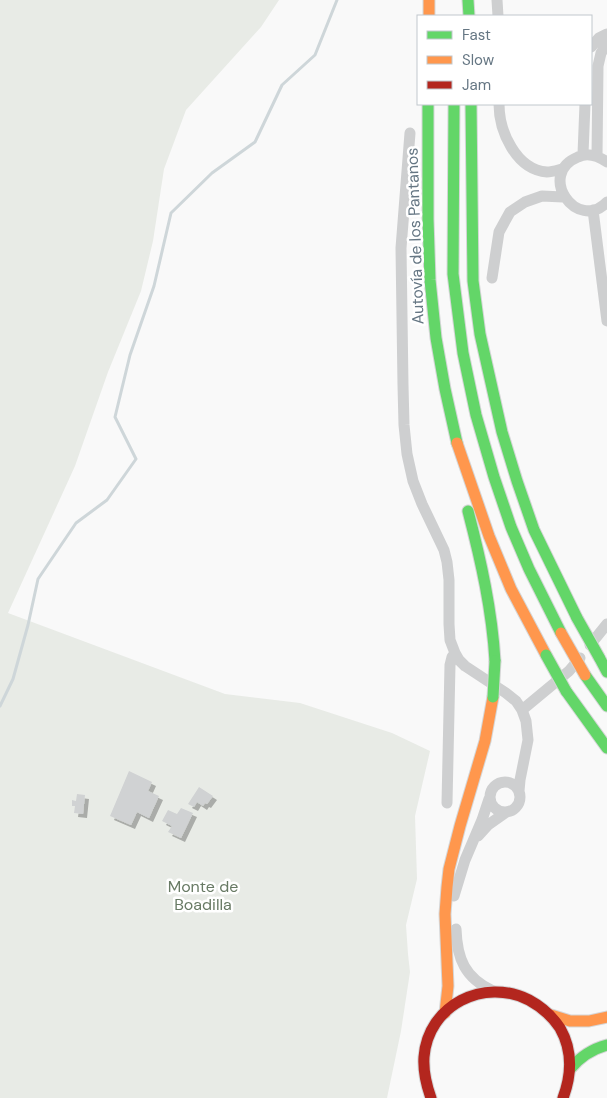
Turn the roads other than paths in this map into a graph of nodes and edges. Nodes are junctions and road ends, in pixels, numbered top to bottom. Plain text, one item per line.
1 (429, 0) edge
2 (468, 0) edge
3 (497, 0) edge
4 (429, 15) edge
5 (468, 15) edge
6 (498, 15) edge
7 (607, 34) edge
8 (607, 44) edge
9 (592, 46) edge
10 (428, 105) edge
11 (454, 105) edge
12 (471, 105) edge
13 (499, 105) edge
14 (584, 105) edge
15 (410, 134) dead end
16 (584, 154) junction
17 (602, 159) edge
18 (562, 169) junction
19 (564, 197) junction
20 (607, 202) edge
21 (593, 210) junction
22 (492, 278) dead end
23 (607, 321) edge
24 (458, 449) junction
25 (607, 624) edge
26 (455, 653) junction
27 (607, 670) edge
28 (607, 706) edge
29 (522, 710) junction
30 (526, 748) junction
31 (607, 748) edge
32 (502, 782) junction
33 (519, 791) junction
34 (489, 799) junction
35 (448, 803) dead end
36 (505, 813) junction
37 (471, 845) junction
38 (457, 885) junction
39 (449, 978) junction
40 (493, 991) junction
41 (445, 1013) junction
42 (551, 1015) junction
43 (607, 1017) edge
44 (607, 1045) edge
45 (571, 1068) junction
46 (431, 1098) edge
47 (563, 1098) edge

1 - 4 main road
2 - 5 main road
3 - 6 street
7 - 9 street
8 - 17 street
10 - 24 main road, Autovía de los Pantanos
11 - 28 main road, bridge
12 - 27 main road, bridge
13 - 18 street
14 - 16 street
15 - 26 street
16 - 17 street
16 - 18 street
18 - 19 street
19 - 21 street
19 - 22 street
20 - 21 street
21 - 23 street
24 - 31 main road, Autovía de los Pantanos, bridge
24 - 39 main road, bridge
25 - 29 street
26 - 29 street
26 - 35 street
29 - 30 street
30 - 32 street
30 - 33 street
32 - 33 street
32 - 34 street
33 - 36 street
34 - 36 street
34 - 37 street
36 - 37 street
37 - 38 street
38 - 39 street
38 - 40 street
39 - 41 main road
40 - 41 main road
40 - 42 main road
41 - 46 main road
42 - 43 main road
42 - 45 main road
44 - 45 main road
45 - 47 main road

